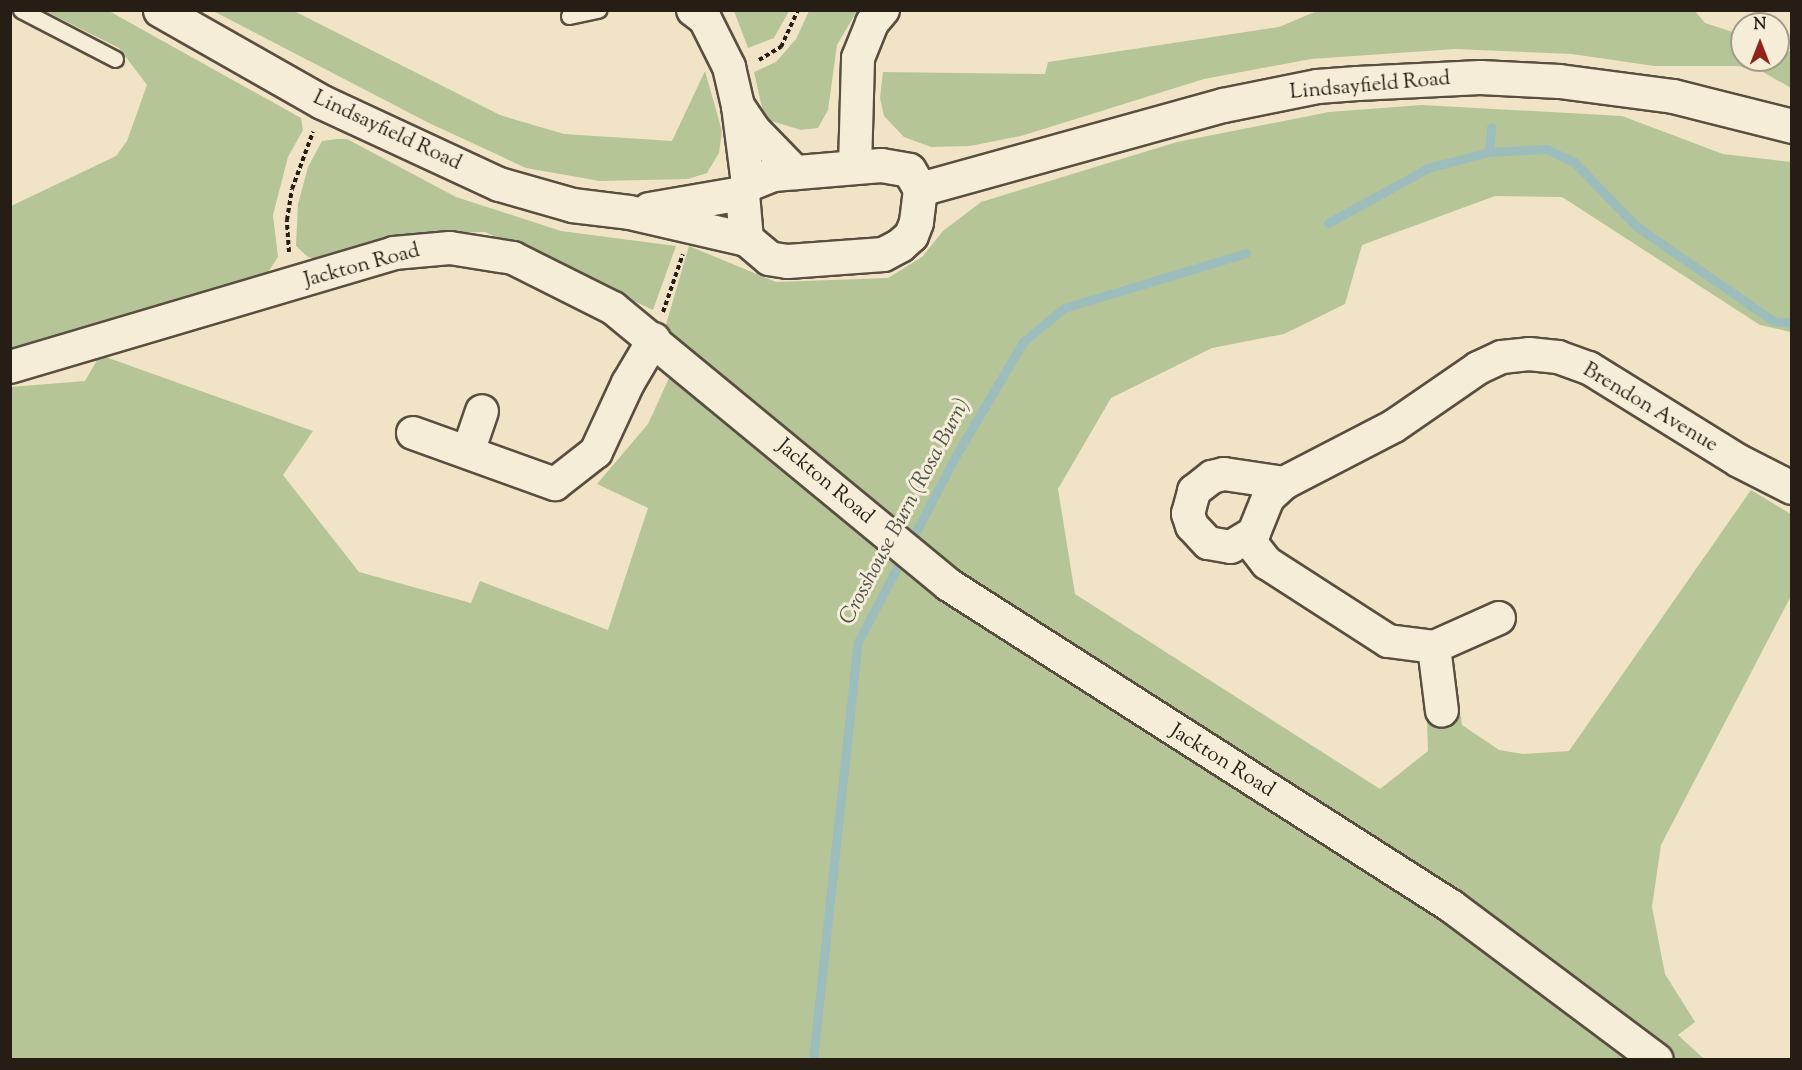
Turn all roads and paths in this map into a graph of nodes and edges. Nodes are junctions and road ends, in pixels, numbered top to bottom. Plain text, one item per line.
1 (21, 10) edge
2 (160, 10) edge
3 (598, 10) edge
4 (693, 10) edge
5 (798, 10) edge
6 (883, 10) edge
7 (569, 16) dead end
8 (115, 59) dead end
9 (729, 67) junction
10 (322, 102) junction
11 (738, 106) junction
12 (1791, 126) edge
13 (855, 167) junction
14 (796, 173) junction
15 (745, 188) junction
16 (920, 189) junction
17 (629, 212) junction
18 (690, 226) junction
19 (746, 239) junction
20 (287, 286) junction
21 (654, 339) junction
22 (10, 367) edge
23 (482, 411) dead end
24 (413, 433) dead end
25 (468, 452) junction
26 (1284, 483) junction
27 (1791, 488) edge
28 (1248, 540) junction
29 (1499, 618) dead end
30 (1434, 647) junction
31 (1442, 711) dead end
32 (1657, 1059) edge

1 - 8 lane
2 - 10 street, Lindsayfield Road
3 - 7 lane
4 - 9 street
5 - 9 path
6 - 13 street
9 - 11 street
10 - 17 street, Lindsayfield Road
10 - 20 path
11 - 14 street
11 - 15 street
12 - 16 street, Lindsayfield Road
13 - 14 street, Lindsayfield Road
13 - 16 street, Lindsayfield Road
14 - 15 street, Lindsayfield Road
15 - 17 street, Lindsayfield Road
15 - 19 street
16 - 19 street
17 - 18 street, Lindsayfield Road
18 - 19 street, Lindsayfield Road
18 - 21 path
20 - 21 street, Jackton Road
20 - 22 street, Jackton Road
21 - 25 street
21 - 32 street, Jackton Road
23 - 25 street
24 - 25 street
26 - 27 street, Brendon Avenue
26 - 28 street, Brendon Avenue
26 - 28 street
28 - 30 street
29 - 30 street
30 - 31 street

